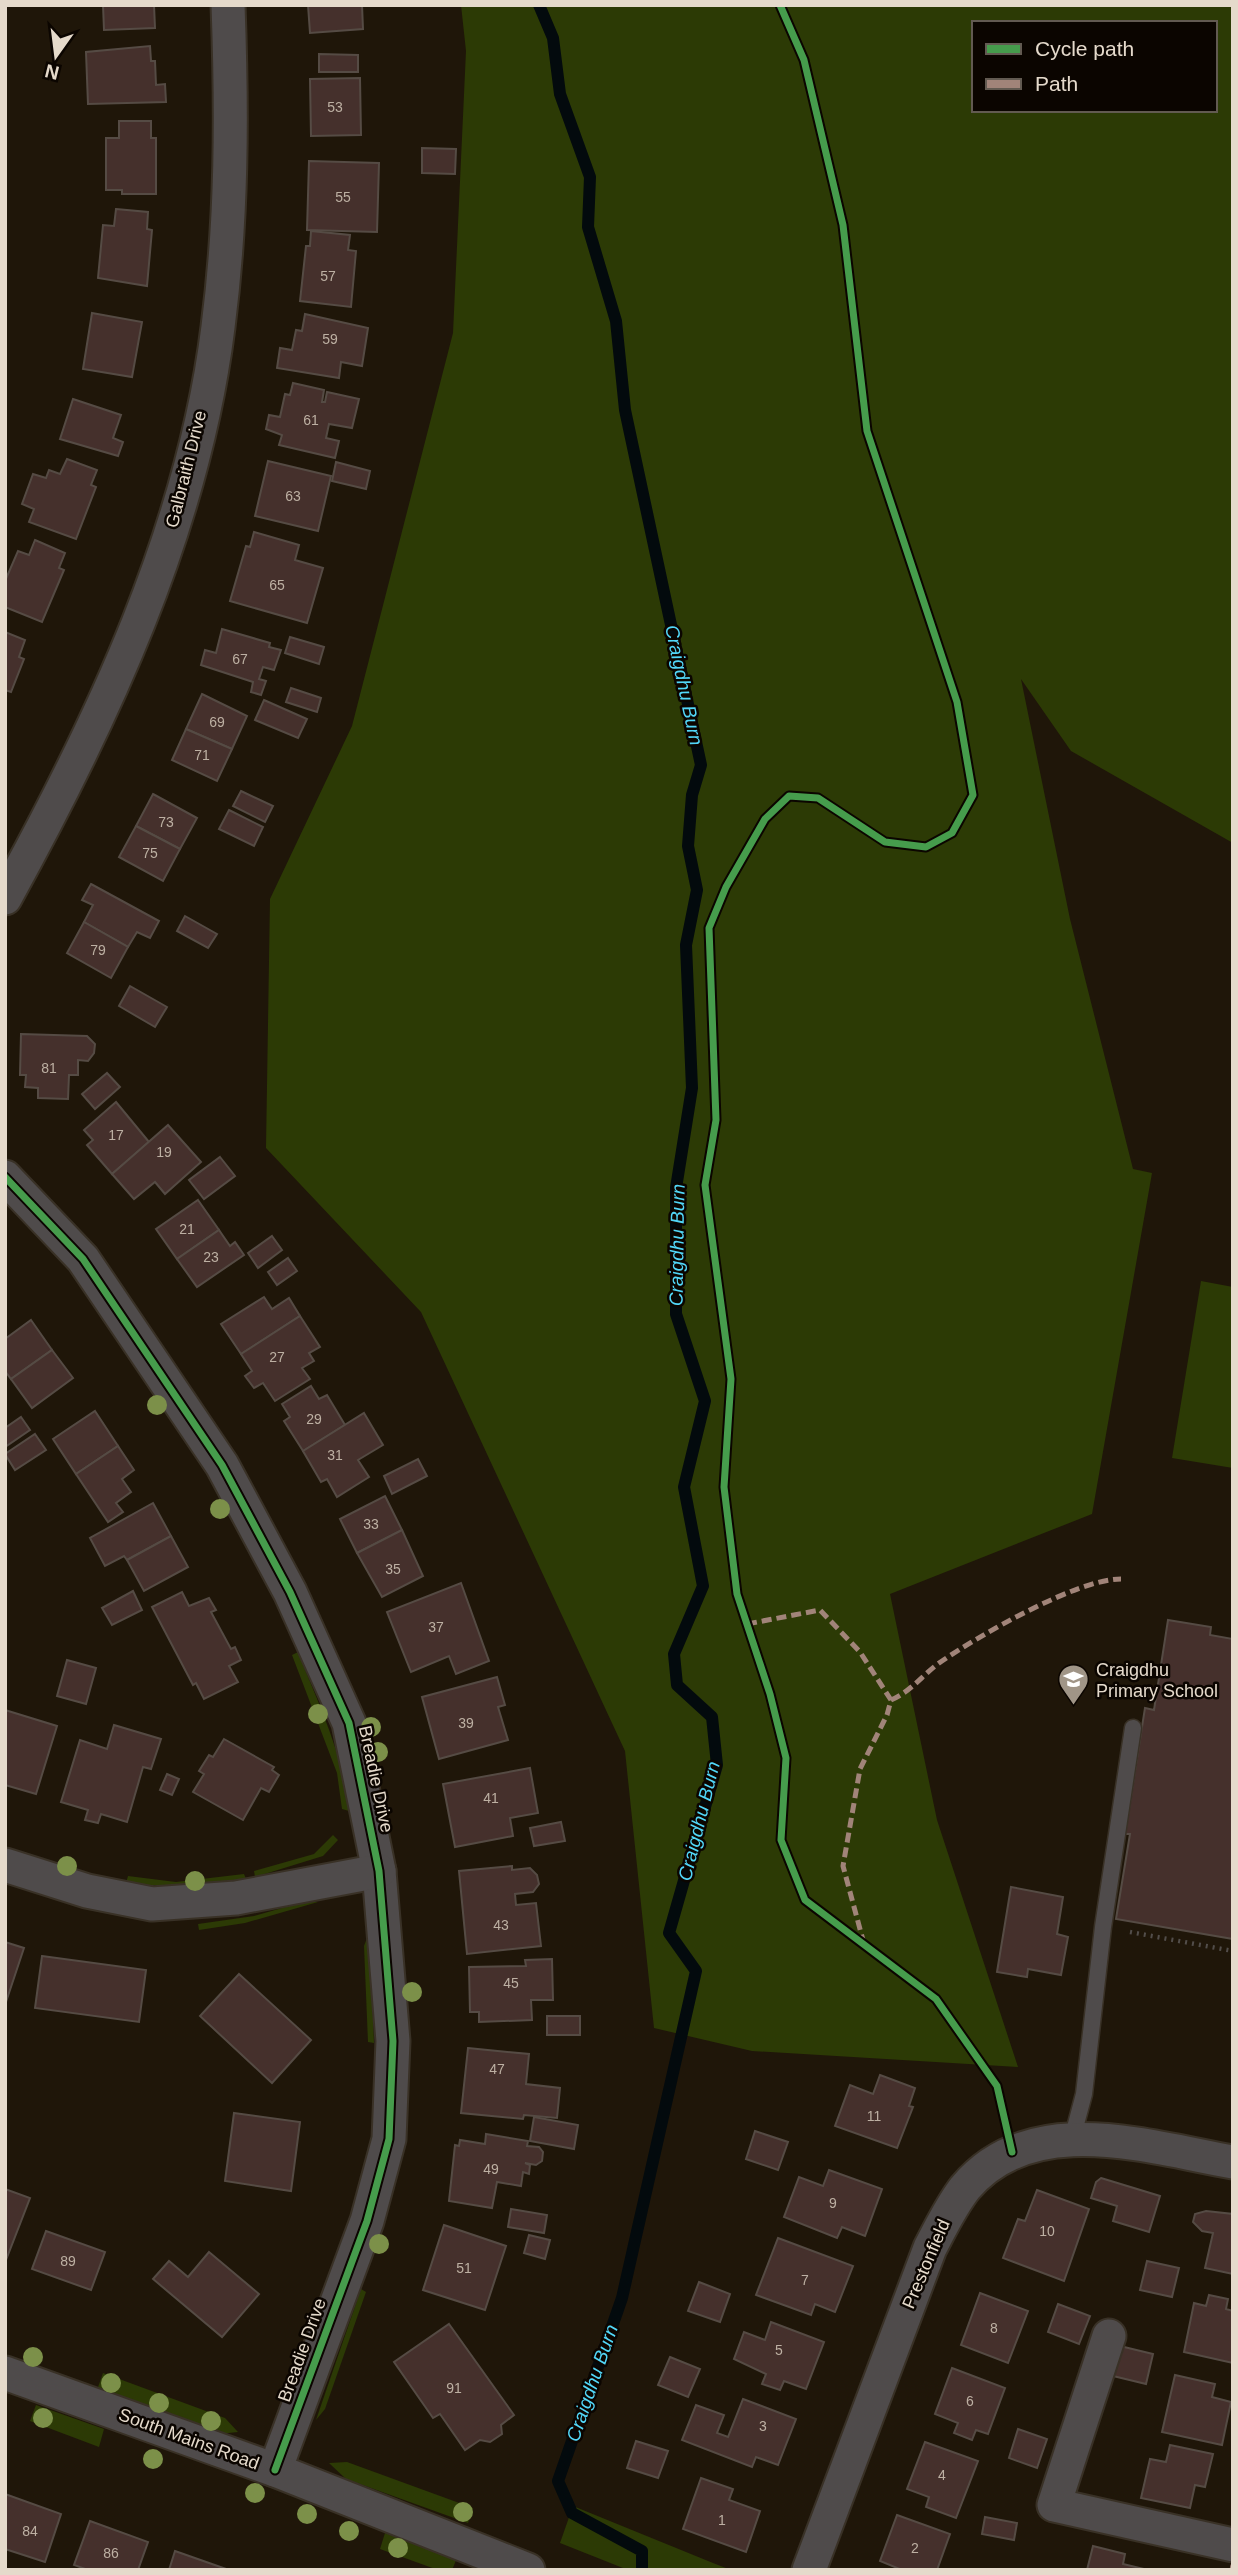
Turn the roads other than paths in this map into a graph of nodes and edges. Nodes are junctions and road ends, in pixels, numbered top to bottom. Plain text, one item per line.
1 (228, 5) edge
2 (5, 898) edge
3 (5, 1177) edge
4 (1133, 1728) dead end
5 (5, 1865) edge
6 (379, 1871) junction
7 (1072, 2139) junction
8 (1233, 2162) edge
9 (1109, 2336) dead end
10 (5, 2372) edge
11 (275, 2470) junction
12 (1233, 2545) edge
13 (528, 2570) edge
14 (809, 2570) edge

1 - 2 street, Galbraith Drive
3 - 6 street, Breadie Drive
4 - 7 lane
5 - 6 street
6 - 11 street, Breadie Drive
7 - 8 street, Prestonfield
7 - 14 street, Prestonfield
9 - 12 street
10 - 11 street, South Mains Road
11 - 13 street, South Mains Road

